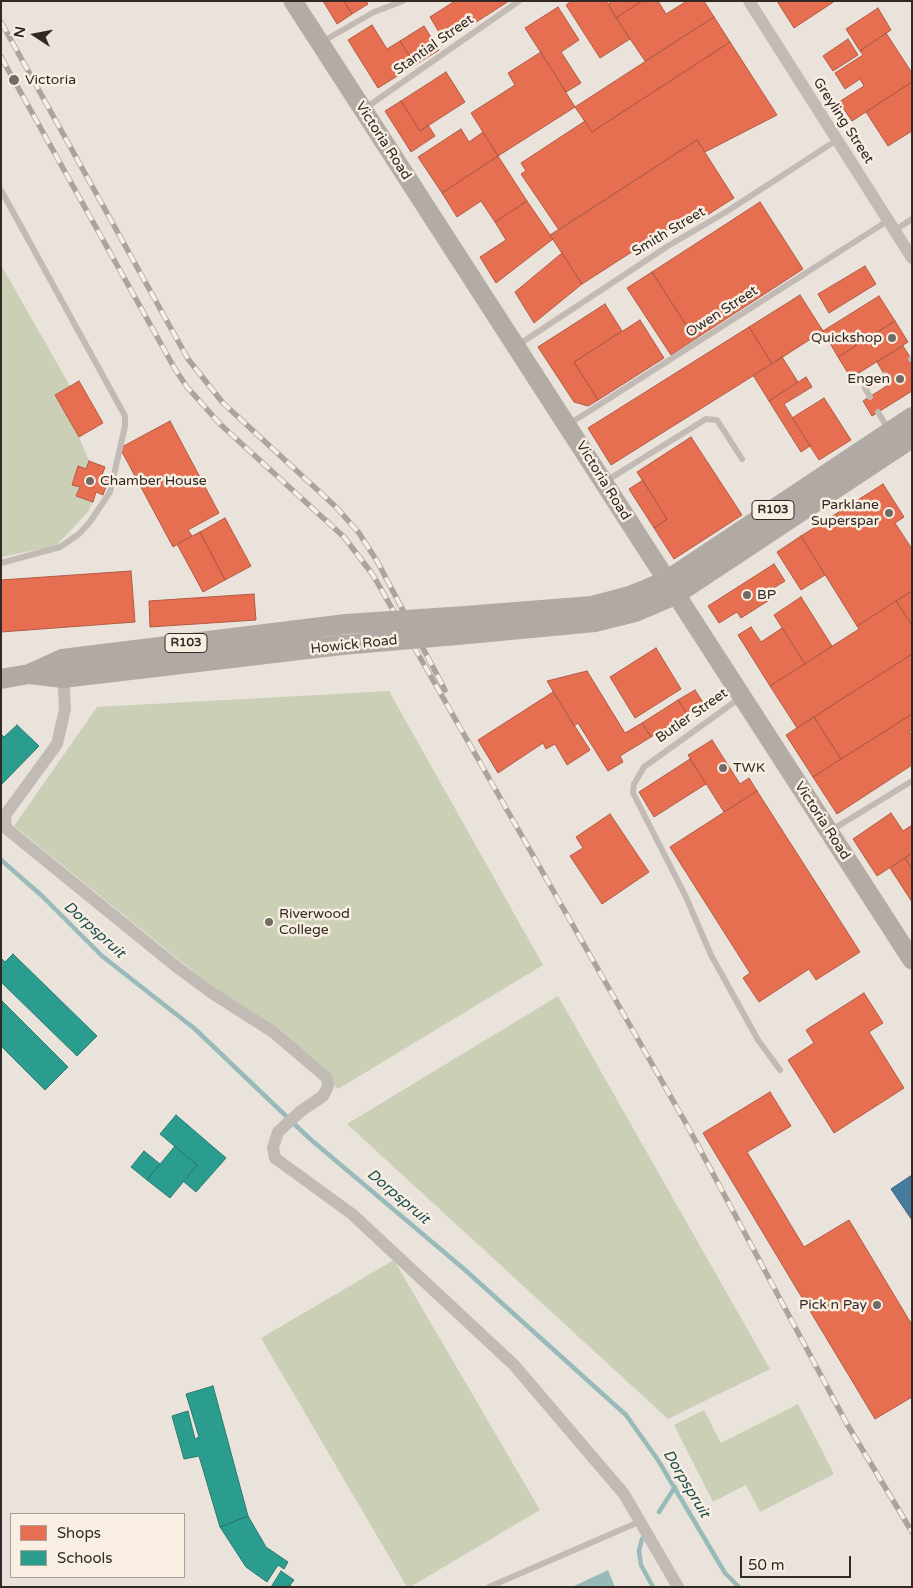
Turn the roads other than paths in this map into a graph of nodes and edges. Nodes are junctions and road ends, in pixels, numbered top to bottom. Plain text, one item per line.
1 (293, 1) edge
2 (403, 1) edge
3 (519, 1) edge
4 (749, 1) edge
5 (320, 43) junction
6 (363, 110) junction
7 (837, 140) junction
8 (1, 190) edge
9 (912, 219) edge
10 (892, 225) junction
11 (912, 258) edge
12 (515, 347) junction
13 (885, 376) dead end
14 (870, 397) dead end
15 (878, 412) dead end
16 (912, 418) edge
17 (568, 425) junction
18 (890, 432) junction
19 (912, 438) edge
20 (742, 460) dead end
21 (604, 482) junction
22 (1, 563) edge
23 (670, 588) junction
24 (467, 625) junction
25 (63, 668) junction
26 (1, 679) edge
27 (741, 698) junction
28 (912, 781) edge
29 (829, 832) junction
30 (912, 960) edge
31 (780, 1070) dead end
32 (640, 1521) junction
33 (489, 1587) edge
34 (678, 1587) edge

1 - 5 main road, Victoria Road
2 - 5 lane
3 - 6 lane, Stantial Street
4 - 7 street, Greyling Street
5 - 6 main road, Victoria Road
6 - 12 main road, Victoria Road
7 - 10 street, Greyling Street
7 - 12 lane, Smith Street
8 - 22 lane
9 - 10 lane, Owen Street
10 - 11 street, Greyling Street
10 - 17 lane, Owen Street
12 - 17 main road, Victoria Road
13 - 14 lane
15 - 18 lane
16 - 18 main road, R103
17 - 21 main road, Victoria Road
18 - 23 main road, R103
19 - 23 main road, R103
20 - 21 lane
21 - 23 main road, Victoria Road
23 - 24 main road, Howick Road / R103
23 - 27 main road, Victoria Road
24 - 25 main road, Howick Road / R103, bridge
24 - 25 main road, Howick Road / R103, bridge
25 - 26 main road, Howick Road / R103
25 - 32 street
27 - 29 main road, Victoria Road
27 - 31 lane, Butler Street
28 - 29 lane
29 - 30 main road, Victoria Road
32 - 33 lane
32 - 34 street

